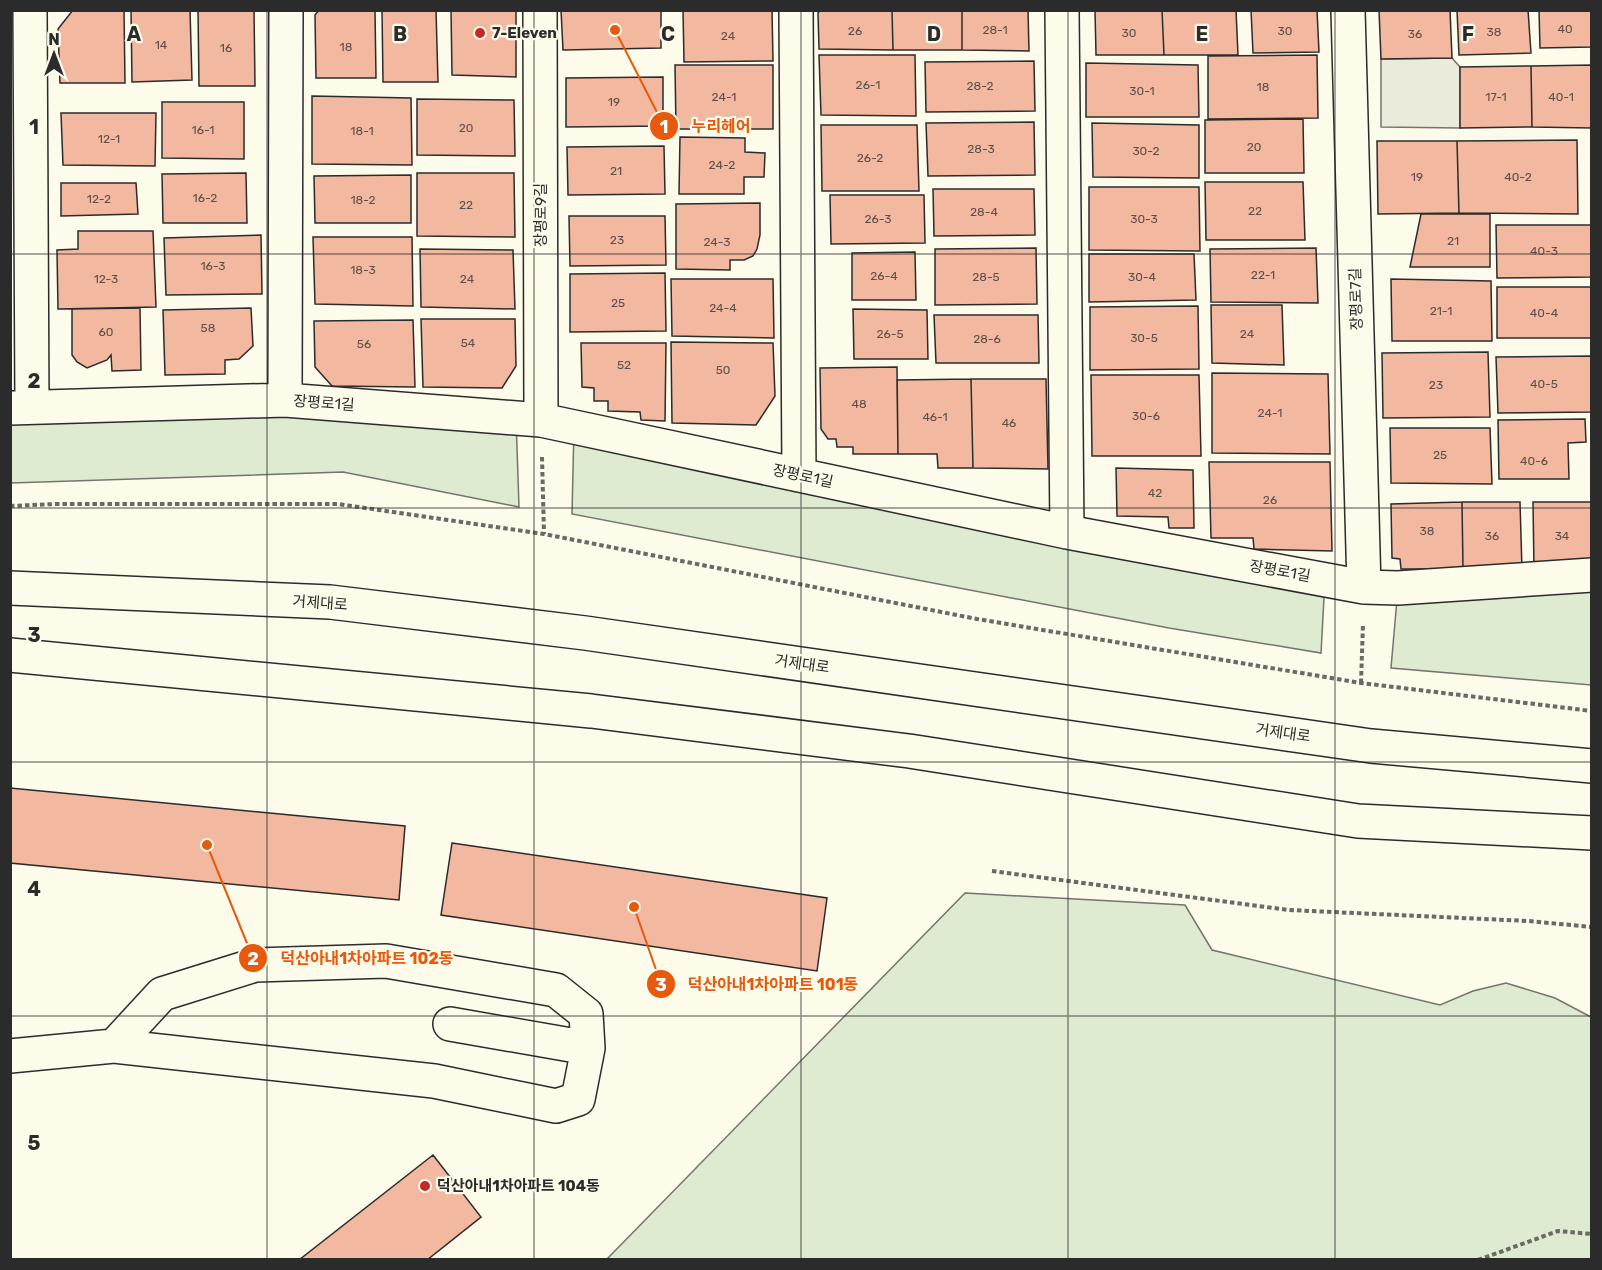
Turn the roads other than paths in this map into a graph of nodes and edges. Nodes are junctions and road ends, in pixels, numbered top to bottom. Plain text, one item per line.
1 (30, 10) edge
2 (286, 10) edge
3 (540, 10) edge
4 (796, 10) edge
5 (1062, 10) edge
6 (1348, 10) edge
7 (285, 400) junction
8 (21, 408) edge
9 (541, 420) junction
10 (799, 475) junction
11 (1067, 532) junction
12 (1592, 575) edge
13 (1364, 587) junction
14 (10, 588) edge
15 (10, 655) edge
16 (1592, 766) edge
17 (1592, 833) edge
18 (450, 1024) dead end
19 (114, 1046) junction
20 (588, 1048) junction
21 (10, 1056) edge

1 - 8 street
2 - 7 street
3 - 9 street, 장평로9길
4 - 10 street
5 - 11 street
6 - 13 street, 장평로7길
7 - 8 street, 장평로1길
7 - 9 street, 장평로1길
9 - 10 street, 장평로1길
10 - 11 street, 장평로1길
11 - 13 street, 장평로1길
12 - 13 street, 장평로1길
14 - 16 street, 거제대로
15 - 17 street
18 - 20 street
19 - 20 street
19 - 20 street
19 - 21 street

